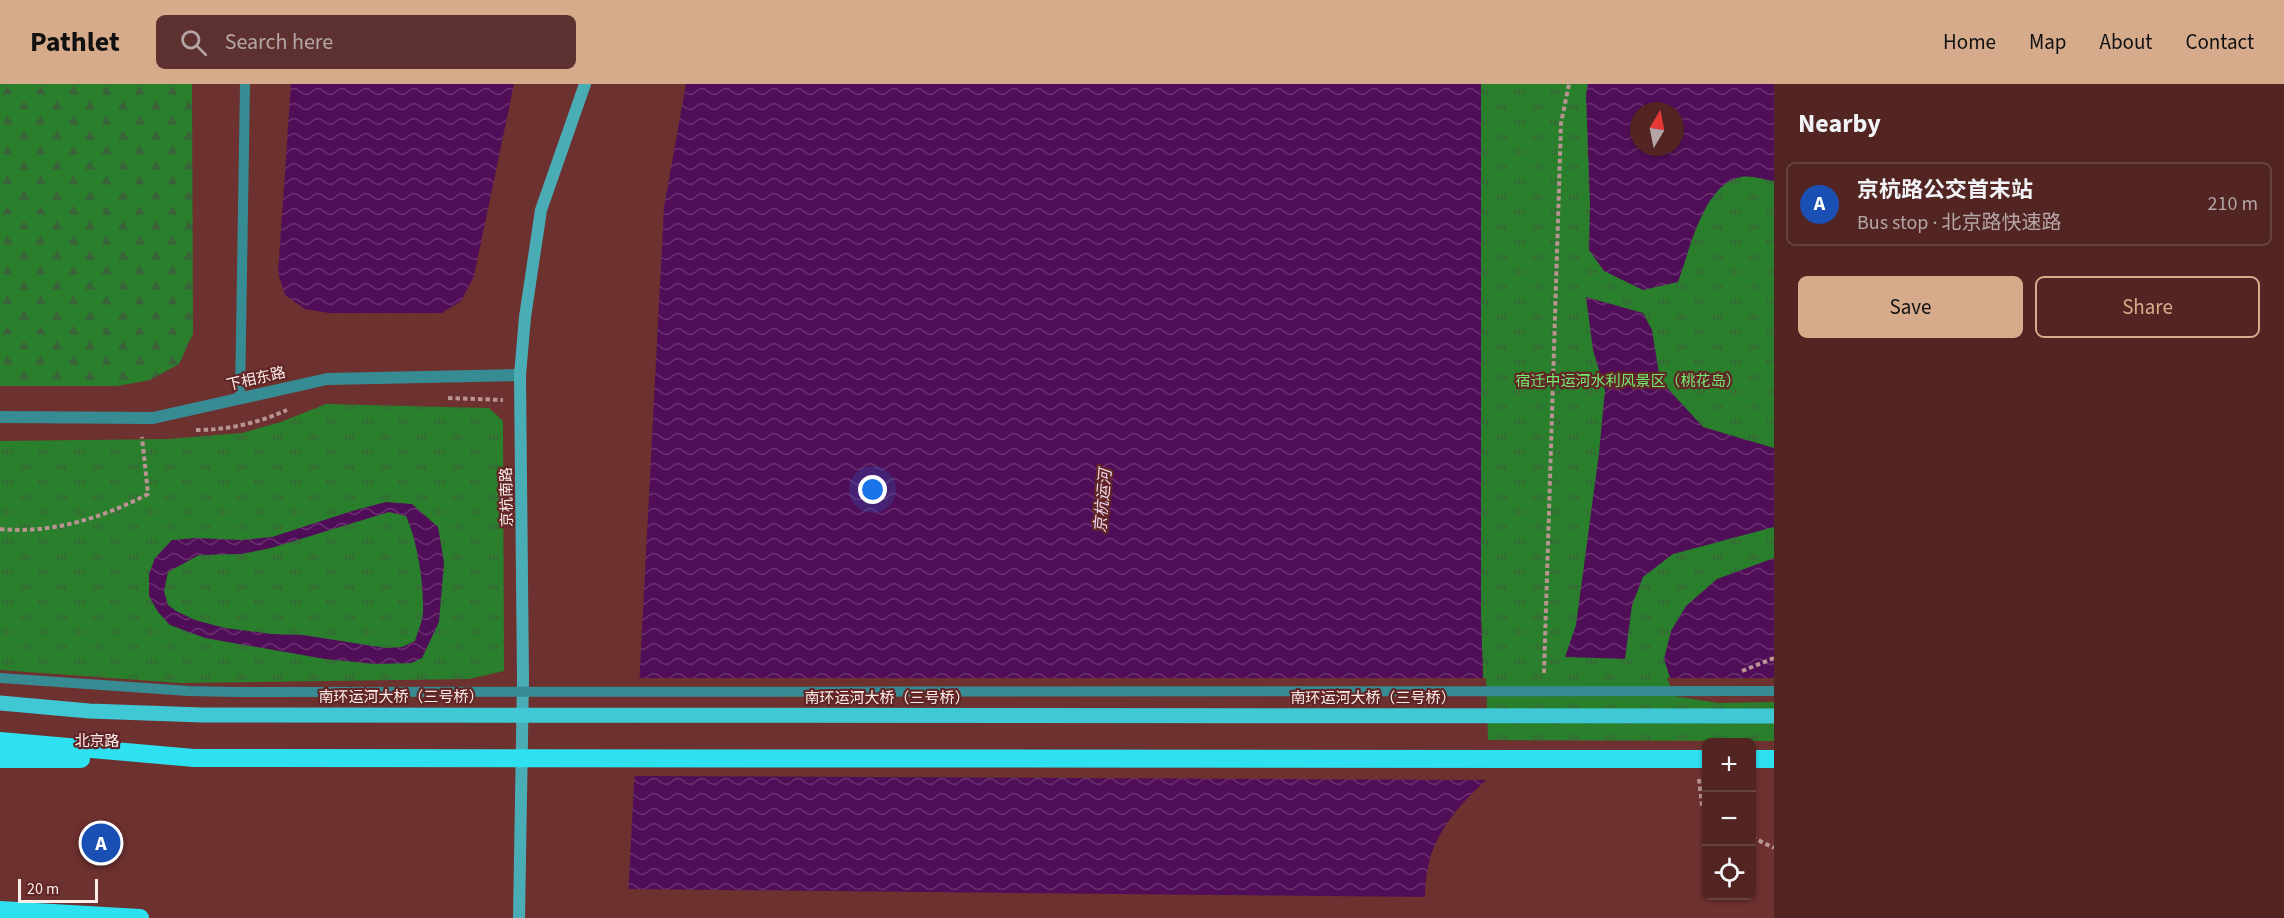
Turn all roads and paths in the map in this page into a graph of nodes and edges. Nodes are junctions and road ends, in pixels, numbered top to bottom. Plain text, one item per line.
1 (244, 84) edge
2 (585, 84) edge
3 (1569, 84) edge
4 (520, 375) junction
5 (240, 398) junction
6 (0, 417) edge
7 (141, 418) junction
8 (0, 529) edge
9 (0, 678) edge
10 (1543, 679) dead end
11 (1774, 691) edge
12 (0, 703) edge
13 (1774, 716) edge
14 (0, 741) edge
15 (194, 758) junction
16 (0, 759) edge
17 (1756, 759) edge
18 (1774, 759) edge
19 (1702, 765) edge
20 (1756, 839) edge
21 (1774, 848) edge
22 (0, 910) edge
23 (140, 918) edge
24 (519, 918) edge

1 - 5 lane
2 - 4 street, 京杭南路
3 - 10 path
4 - 5 street, 下相东路
4 - 24 street, 京杭南路
5 - 7 street, 下相东路
6 - 7 street, 下相东路
7 - 8 path
9 - 11 lane, bridge
12 - 13 main road, 南环运河大桥（三号桥）, bridge
14 - 15 highway
15 - 16 highway, 北京路
15 - 19 highway, bridge
17 - 18 highway
20 - 21 path
22 - 23 highway

